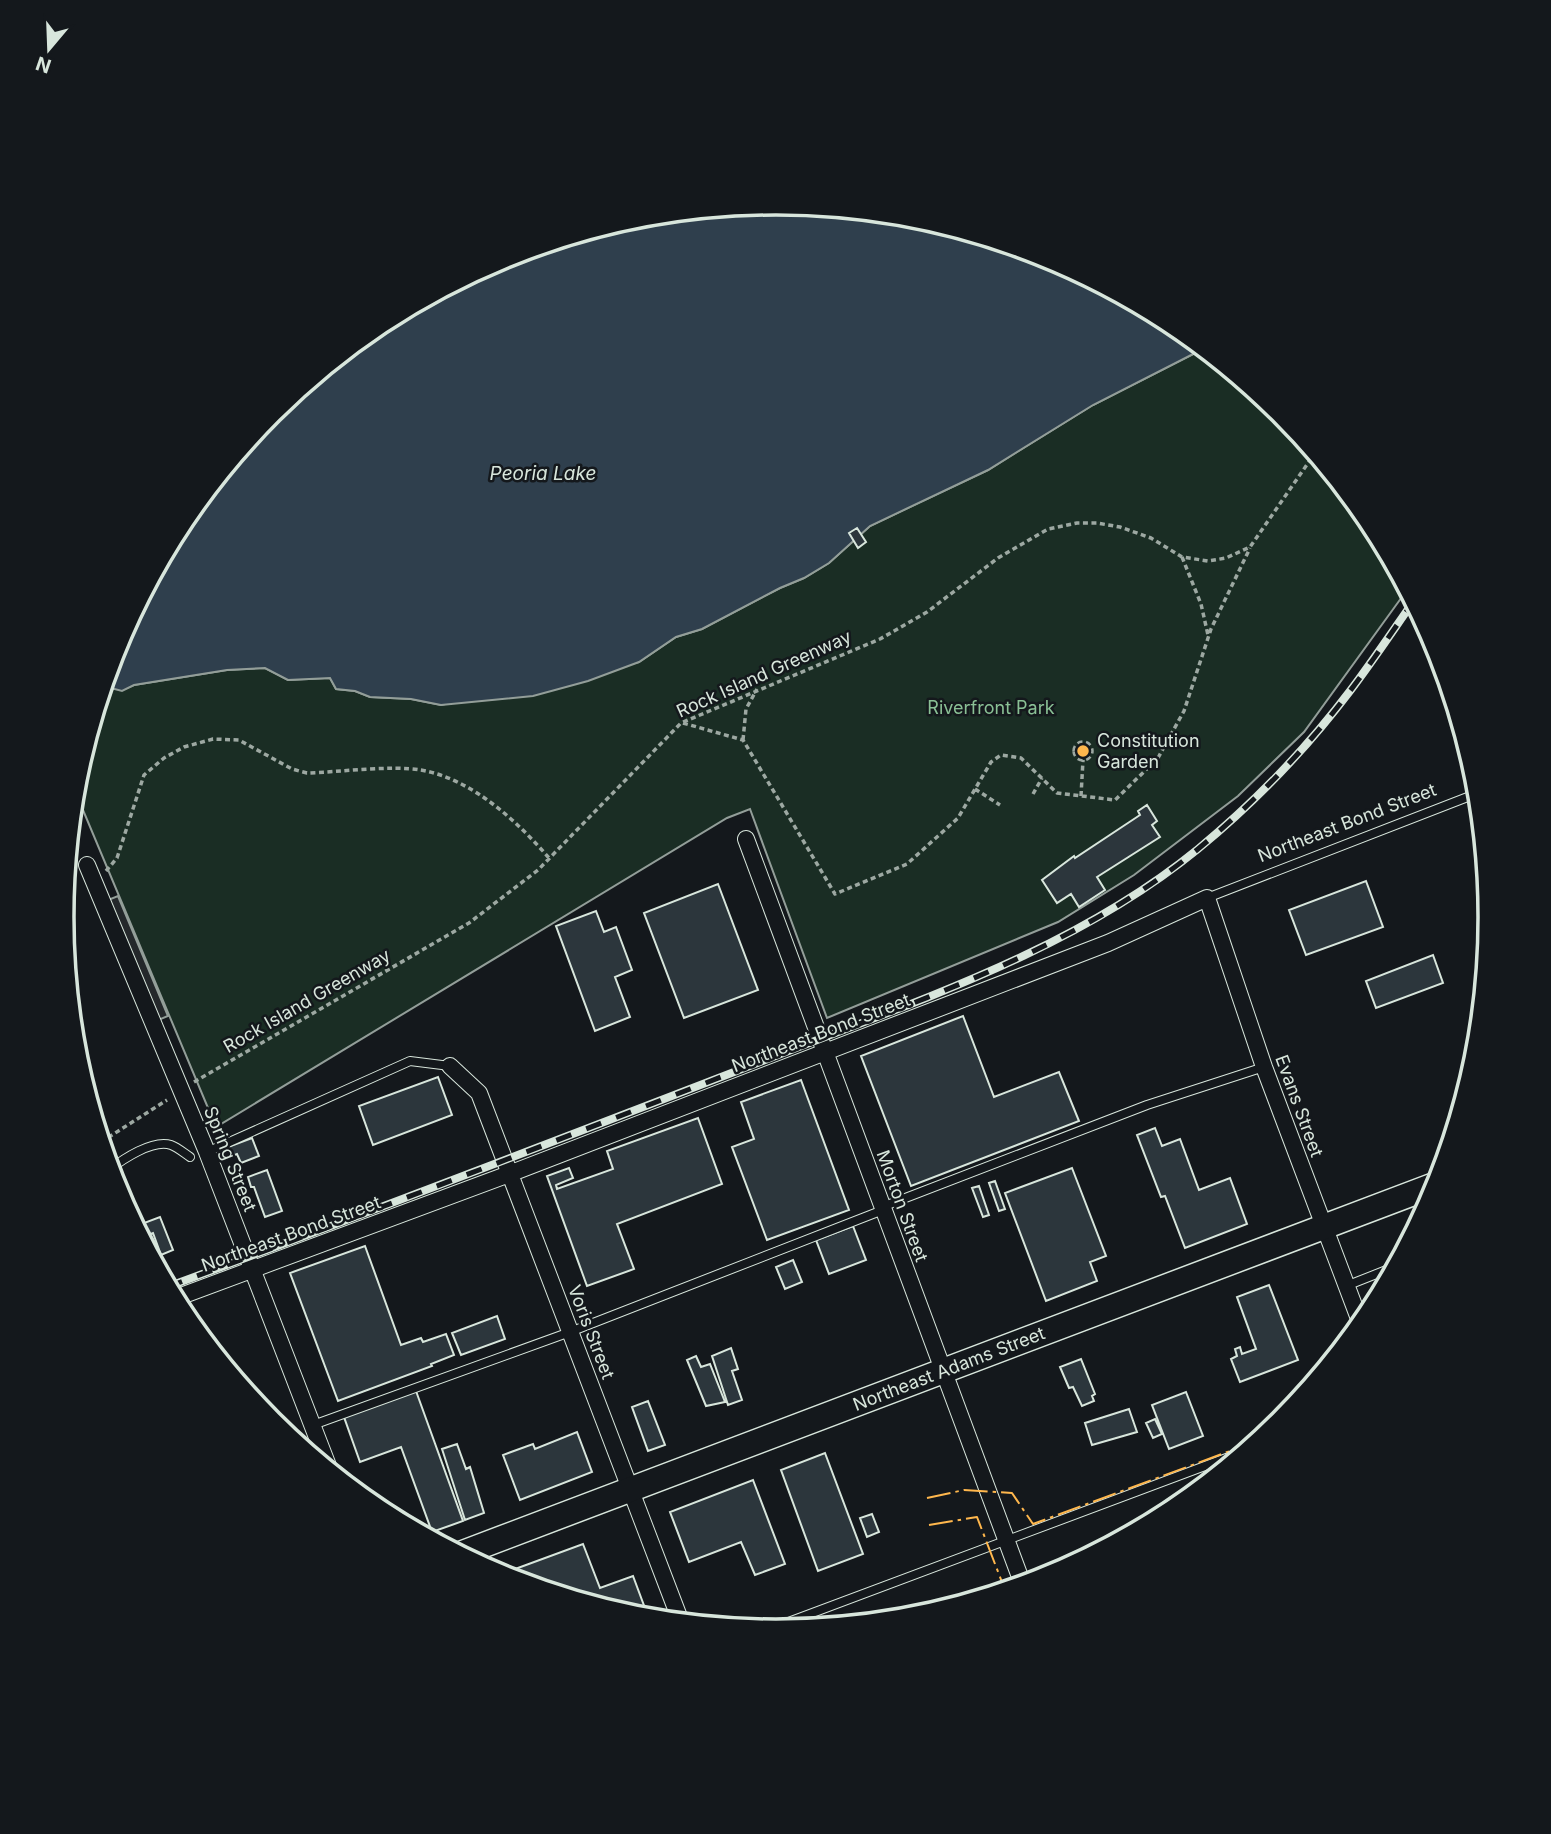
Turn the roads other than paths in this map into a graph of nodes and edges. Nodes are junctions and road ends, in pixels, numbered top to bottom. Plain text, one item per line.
1 (1467, 797) edge
2 (746, 839) dead end
3 (87, 865) dead end
4 (1207, 898) junction
5 (824, 1052) junction
6 (450, 1066) joint
7 (1264, 1067) junction
8 (207, 1152) junction
9 (190, 1157) dead end
10 (119, 1164) edge
11 (509, 1174) junction
12 (1422, 1190) edge
13 (883, 1209) junction
14 (1324, 1227) junction
15 (253, 1268) junction
16 (1380, 1272) edge
17 (1346, 1286) junction
18 (184, 1295) edge
19 (1356, 1311) edge
20 (570, 1332) junction
21 (943, 1371) junction
22 (313, 1426) junction
23 (323, 1454) edge
24 (1219, 1461) edge
25 (631, 1489) junction
26 (1007, 1541) junction
27 (471, 1550) edge
28 (1019, 1575) edge
29 (677, 1612) edge
30 (799, 1618) edge

1 - 4 lane, Northeast Bond Street
2 - 5 street, Morton Street
3 - 8 street, Spring Street
4 - 5 street, Northeast Bond Street
4 - 7 street, Evans Street
5 - 11 street, Northeast Bond Street
5 - 13 street, Morton Street
6 - 8 lane
6 - 11 street, Voris Street
7 - 13 lane
7 - 14 street, Evans Street
8 - 15 street, Spring Street
9 - 10 lane
11 - 15 street, Northeast Bond Street
11 - 20 street, Voris Street
12 - 14 main road, Northeast Adams Street
13 - 20 lane
13 - 21 street, Morton Street
14 - 17 street, Evans Street
14 - 21 main road, Northeast Adams Street
15 - 18 street, Northeast Bond Street
15 - 22 street, Spring Street
16 - 17 lane
17 - 19 street, Evans Street
20 - 22 lane
20 - 25 street, Voris Street
21 - 25 main road, Northeast Adams Street
21 - 26 street, Morton Street
22 - 23 street, Spring Street
24 - 26 lane
25 - 27 main road, Northeast Adams Street
25 - 29 street, Voris Street
26 - 28 street, Morton Street
26 - 30 lane

